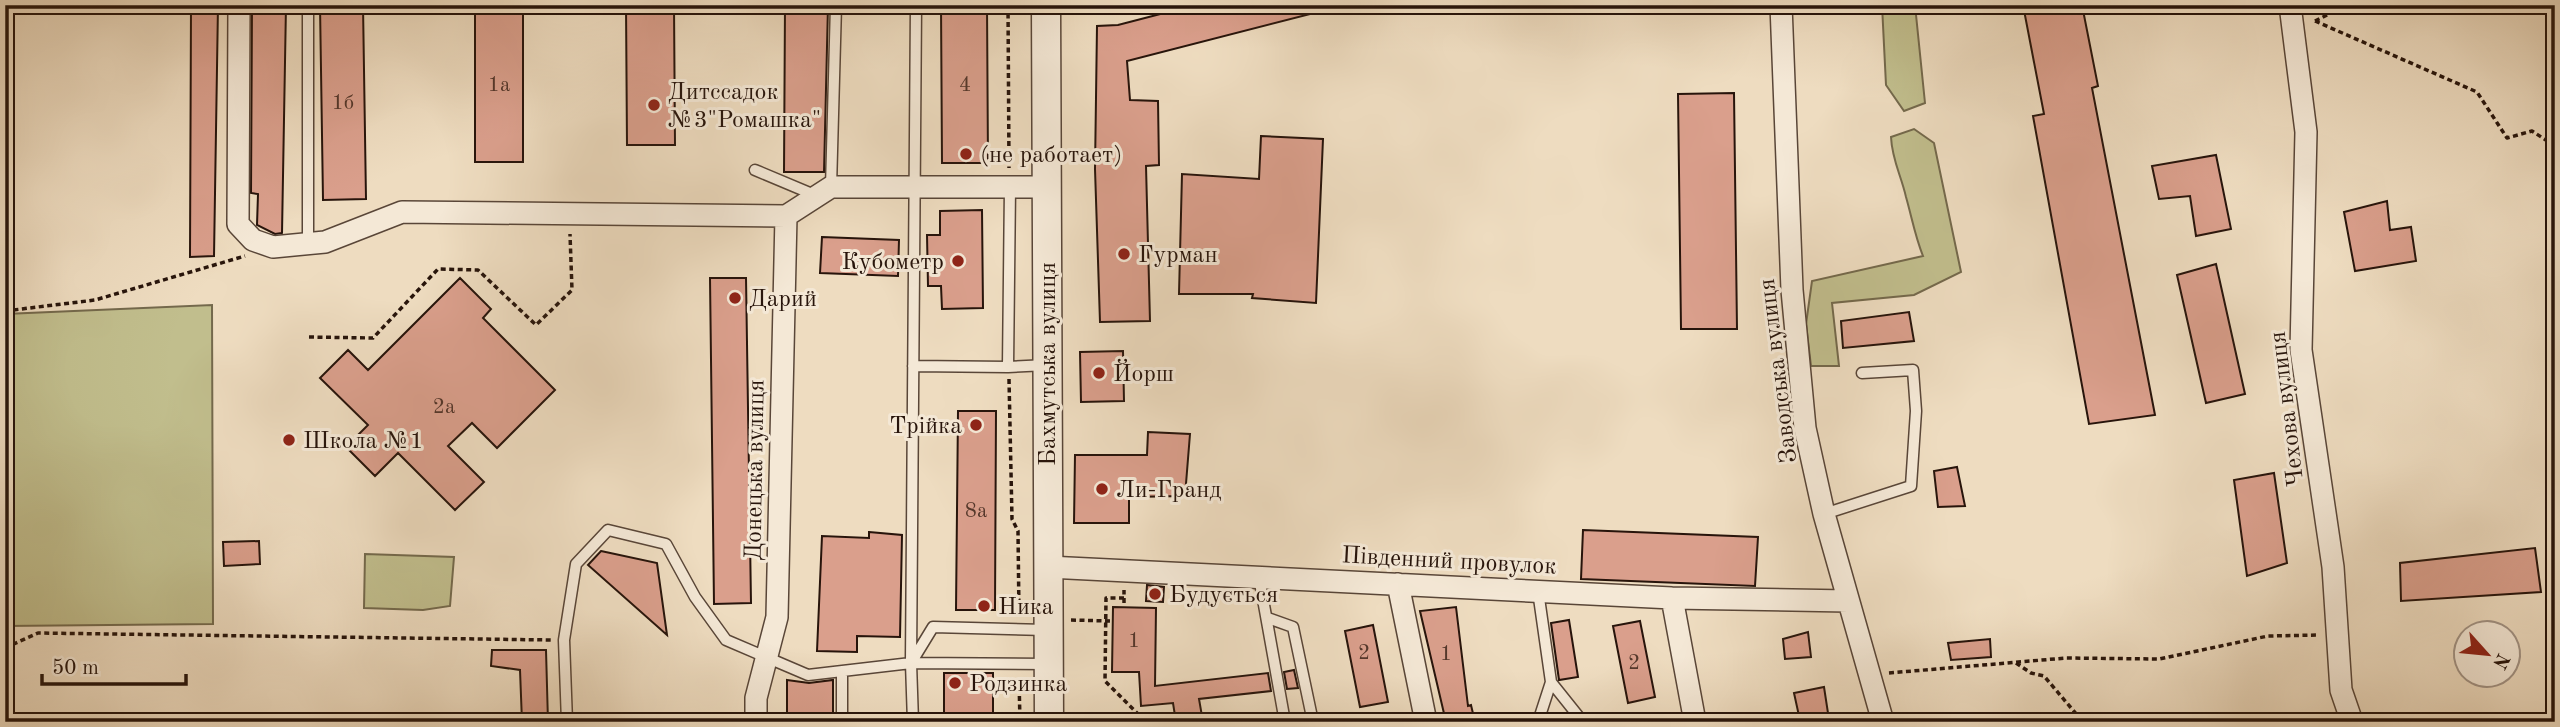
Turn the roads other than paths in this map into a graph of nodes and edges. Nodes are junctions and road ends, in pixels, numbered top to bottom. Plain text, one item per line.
1 (239, 5) edge
2 (308, 5) edge
3 (836, 5) edge
4 (916, 5) edge
5 (1046, 5) edge
6 (1782, 5) edge
7 (2290, 5) edge
8 (755, 170) dead end
9 (915, 187) junction
10 (1010, 187) junction
11 (1046, 187) junction
12 (824, 192) junction
13 (786, 216) junction
14 (308, 244) junction
15 (1047, 365) junction
16 (913, 366) junction
17 (1009, 367) junction
18 (1861, 373) dead end
19 (1824, 514) junction
20 (1048, 567) junction
21 (1259, 577) junction
22 (1398, 584) junction
23 (1538, 591) junction
24 (1672, 598) junction
25 (1848, 601) junction
26 (1268, 618) junction
27 (1049, 631) junction
28 (766, 657) junction
29 (911, 663) junction
30 (1049, 663) junction
31 (842, 671) junction
32 (1551, 682) junction
33 (567, 722) edge
34 (756, 722) edge
35 (842, 722) edge
36 (913, 722) edge
37 (1049, 722) edge
38 (1285, 722) edge
39 (1313, 722) edge
40 (1426, 722) edge
41 (1538, 722) edge
42 (1583, 722) edge
43 (1695, 722) edge
44 (1883, 722) edge
45 (2352, 722) edge

1 - 14 street
2 - 14 lane
3 - 12 lane
4 - 9 lane
5 - 11 street, Бахмутська вулиця
6 - 19 street, Заводська вулиця
7 - 45 street, Чехова вулиця
8 - 12 lane
9 - 10 street
9 - 12 street
9 - 16 lane
10 - 11 street
10 - 17 lane
11 - 15 street, Бахмутська вулиця
12 - 13 street
13 - 14 street
13 - 28 street, Донецька вулиця
15 - 17 lane
15 - 20 street, Бахмутська вулиця
16 - 17 lane
16 - 29 lane
18 - 19 lane
19 - 25 street, Заводська вулиця
20 - 21 street, Південний провулок
20 - 27 street, Бахмутська вулиця
21 - 22 street, Південний провулок
21 - 26 lane
22 - 23 street, Південний провулок
22 - 40 street
23 - 24 street, Південний провулок
23 - 32 lane
24 - 25 street, Південний провулок
24 - 43 street
25 - 44 street, Заводська вулиця
26 - 38 lane
26 - 39 lane
27 - 29 lane
27 - 30 street, Бахмутська вулиця
28 - 31 lane
28 - 33 lane
28 - 34 street, Донецька вулиця
29 - 30 lane
29 - 31 lane
29 - 36 lane
30 - 37 street, Бахмутська вулиця
31 - 35 lane
32 - 41 lane
32 - 42 lane

